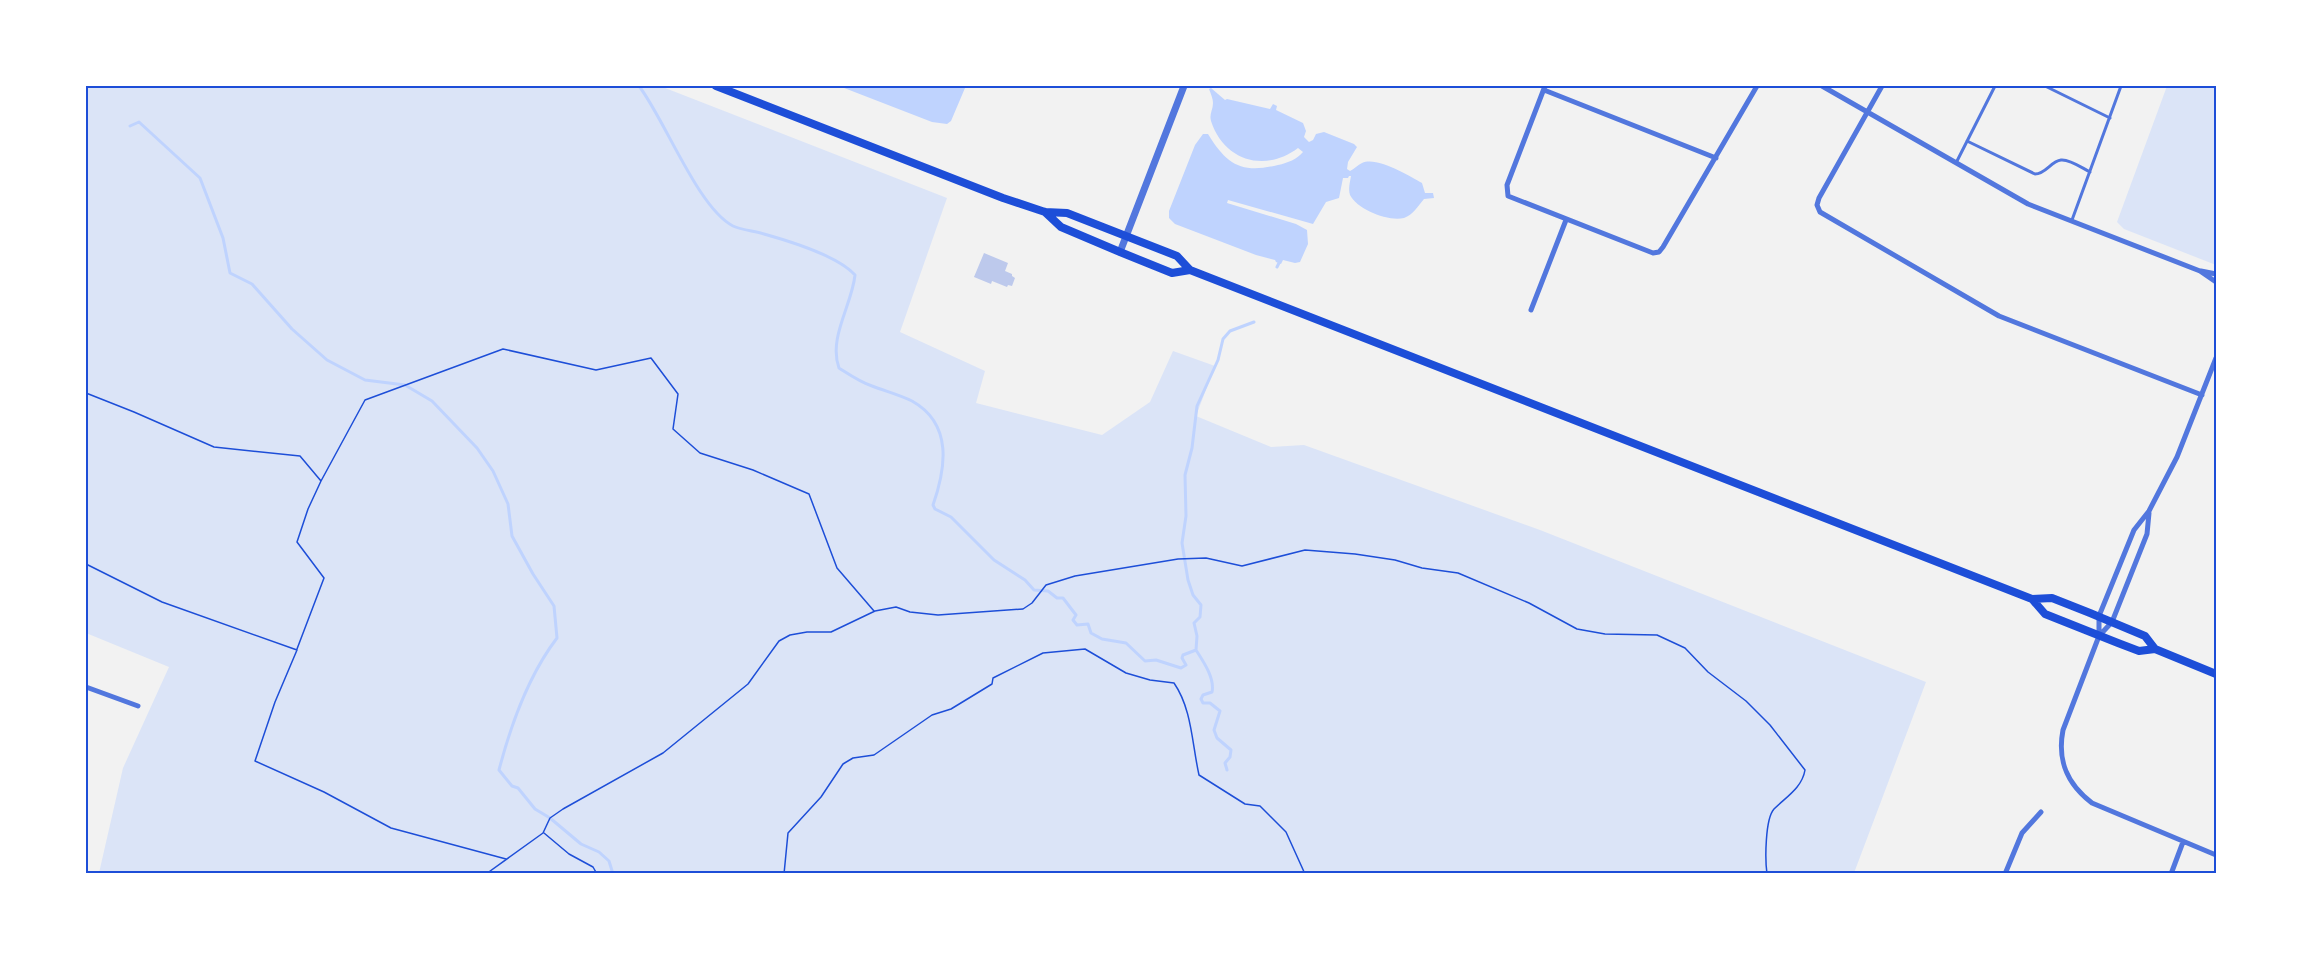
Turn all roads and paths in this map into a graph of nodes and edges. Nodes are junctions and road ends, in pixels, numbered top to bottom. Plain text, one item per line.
1 (716, 86) edge
2 (1184, 86) edge
3 (1757, 86) edge
4 (1822, 86) edge
5 (1882, 86) edge
6 (1995, 86) edge
7 (2045, 86) edge
8 (2121, 86) edge
9 (1545, 88) edge
10 (1867, 111) junction
11 (2110, 118) junction
12 (1967, 141) junction
13 (1716, 158) junction
14 (1956, 163) junction
15 (2090, 172) junction
16 (1045, 212) junction
17 (1566, 220) junction
18 (2072, 222) junction
19 (1126, 236) junction
20 (1120, 252) junction
21 (1190, 270) junction
22 (2200, 271) junction
23 (2217, 274) edge
24 (2217, 282) edge
25 (1531, 310) dead end
26 (2217, 358) edge
27 (86, 393) edge
28 (2202, 395) junction
29 (321, 481) junction
30 (2149, 511) junction
31 (86, 564) edge
32 (2032, 599) junction
33 (875, 612) junction
34 (2099, 616) junction
35 (2112, 622) junction
36 (2099, 636) junction
37 (2155, 649) junction
38 (297, 650) junction
39 (2217, 674) edge
40 (86, 687) edge
41 (138, 706) dead end
42 (2041, 813) dead end
43 (543, 833) junction
44 (2183, 842) junction
45 (2217, 855) edge
46 (507, 859) junction
47 (486, 873) edge
48 (597, 873) edge
49 (784, 873) edge
50 (1305, 873) edge
51 (1767, 873) edge
52 (2006, 873) edge
53 (2171, 873) edge

1 - 16 main road
2 - 19 street
3 - 13 street
4 - 10 street
5 - 10 street
6 - 12 lane
7 - 11 lane
8 - 11 lane
9 - 13 street
9 - 17 street
10 - 14 street
10 - 28 street
11 - 15 lane
12 - 14 lane
12 - 15 lane
13 - 17 street
14 - 18 street
15 - 18 lane
16 - 19 main road
16 - 20 main road
17 - 25 street
18 - 22 street
19 - 20 street
19 - 21 main road
20 - 21 main road
21 - 32 main road
22 - 23 street
22 - 24 street
26 - 28 street
27 - 29 path
28 - 30 street
29 - 33 path
29 - 38 path
30 - 34 street
30 - 35 street
31 - 38 path
32 - 34 main road
32 - 36 main road
33 - 43 path
33 - 51 path
34 - 35 main road
34 - 36 street
35 - 36 street
35 - 37 main road
36 - 37 main road
36 - 44 street
37 - 39 main road
38 - 46 path
40 - 41 street
42 - 52 street
43 - 46 path
43 - 48 path
44 - 45 street
44 - 53 street
46 - 47 path
49 - 50 path

